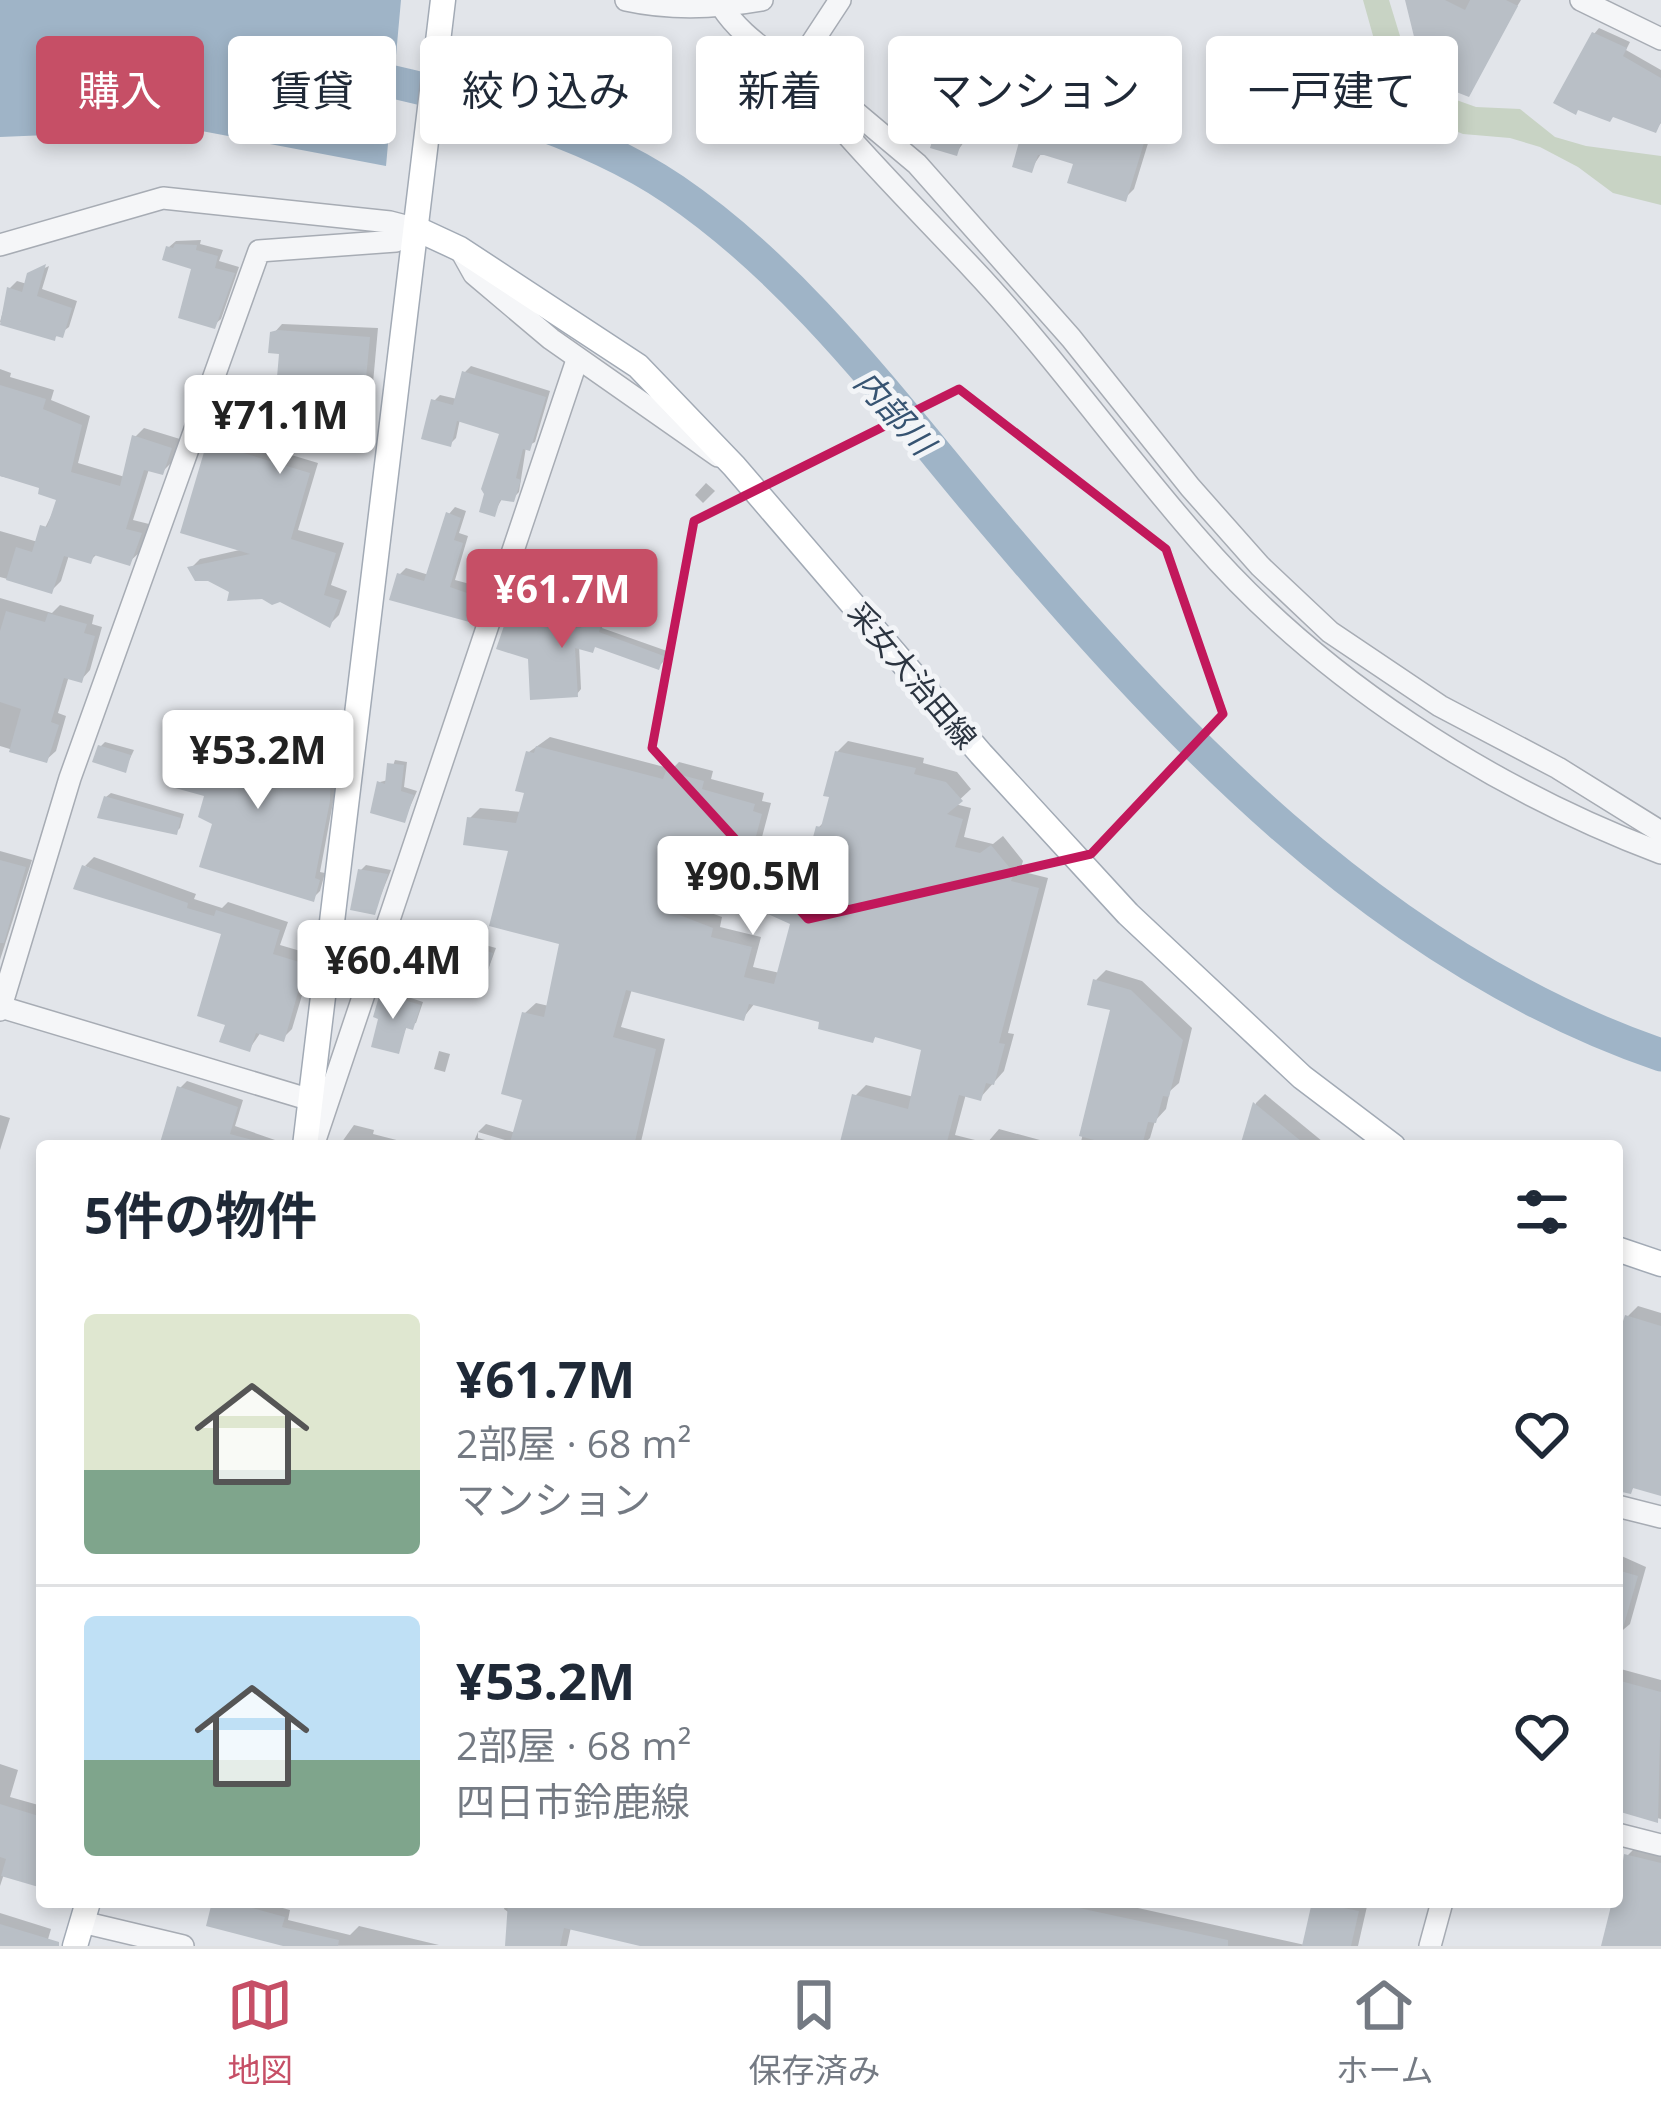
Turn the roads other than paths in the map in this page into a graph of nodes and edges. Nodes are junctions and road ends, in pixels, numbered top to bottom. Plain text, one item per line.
1 (443, 0) edge
2 (626, 0) edge
3 (762, 0) edge
4 (840, 0) edge
5 (1580, 0) edge
6 (722, 7) junction
7 (747, 36) edge
8 (816, 36) edge
9 (1661, 39) edge
10 (864, 122) edge
11 (858, 144) edge
12 (417, 230) junction
13 (32, 237) junction
14 (0, 245) edge
15 (460, 249) junction
16 (0, 258) edge
17 (577, 360) junction
18 (734, 466) junction
19 (1661, 832) edge
20 (1661, 853) edge
21 (2, 998) edge
22 (311, 1100) junction
23 (309, 1140) edge
24 (311, 1140) edge
25 (1386, 1140) edge
26 (1623, 1251) edge
27 (1661, 1264) edge
28 (1623, 1508) edge
29 (1661, 1517) edge
30 (1623, 1836) edge
31 (1661, 1845) edge
32 (1440, 1908) edge
33 (82, 1923) edge
34 (183, 1946) edge
35 (1430, 1946) edge

1 - 12 main road
2 - 6 street
3 - 6 street
4 - 8 street
5 - 9 street
6 - 7 street
10 - 19 street
11 - 20 street
12 - 13 street
12 - 15 main road, 采女大治田線
12 - 21 street
12 - 22 main road
13 - 14 street
13 - 16 street
15 - 17 street
15 - 18 main road, 采女大治田線
17 - 18 street
17 - 24 street
18 - 25 main road, 采女大治田線
21 - 22 street
22 - 23 main road
26 - 27 main road
28 - 29 street
30 - 31 street
32 - 35 street
33 - 34 street

